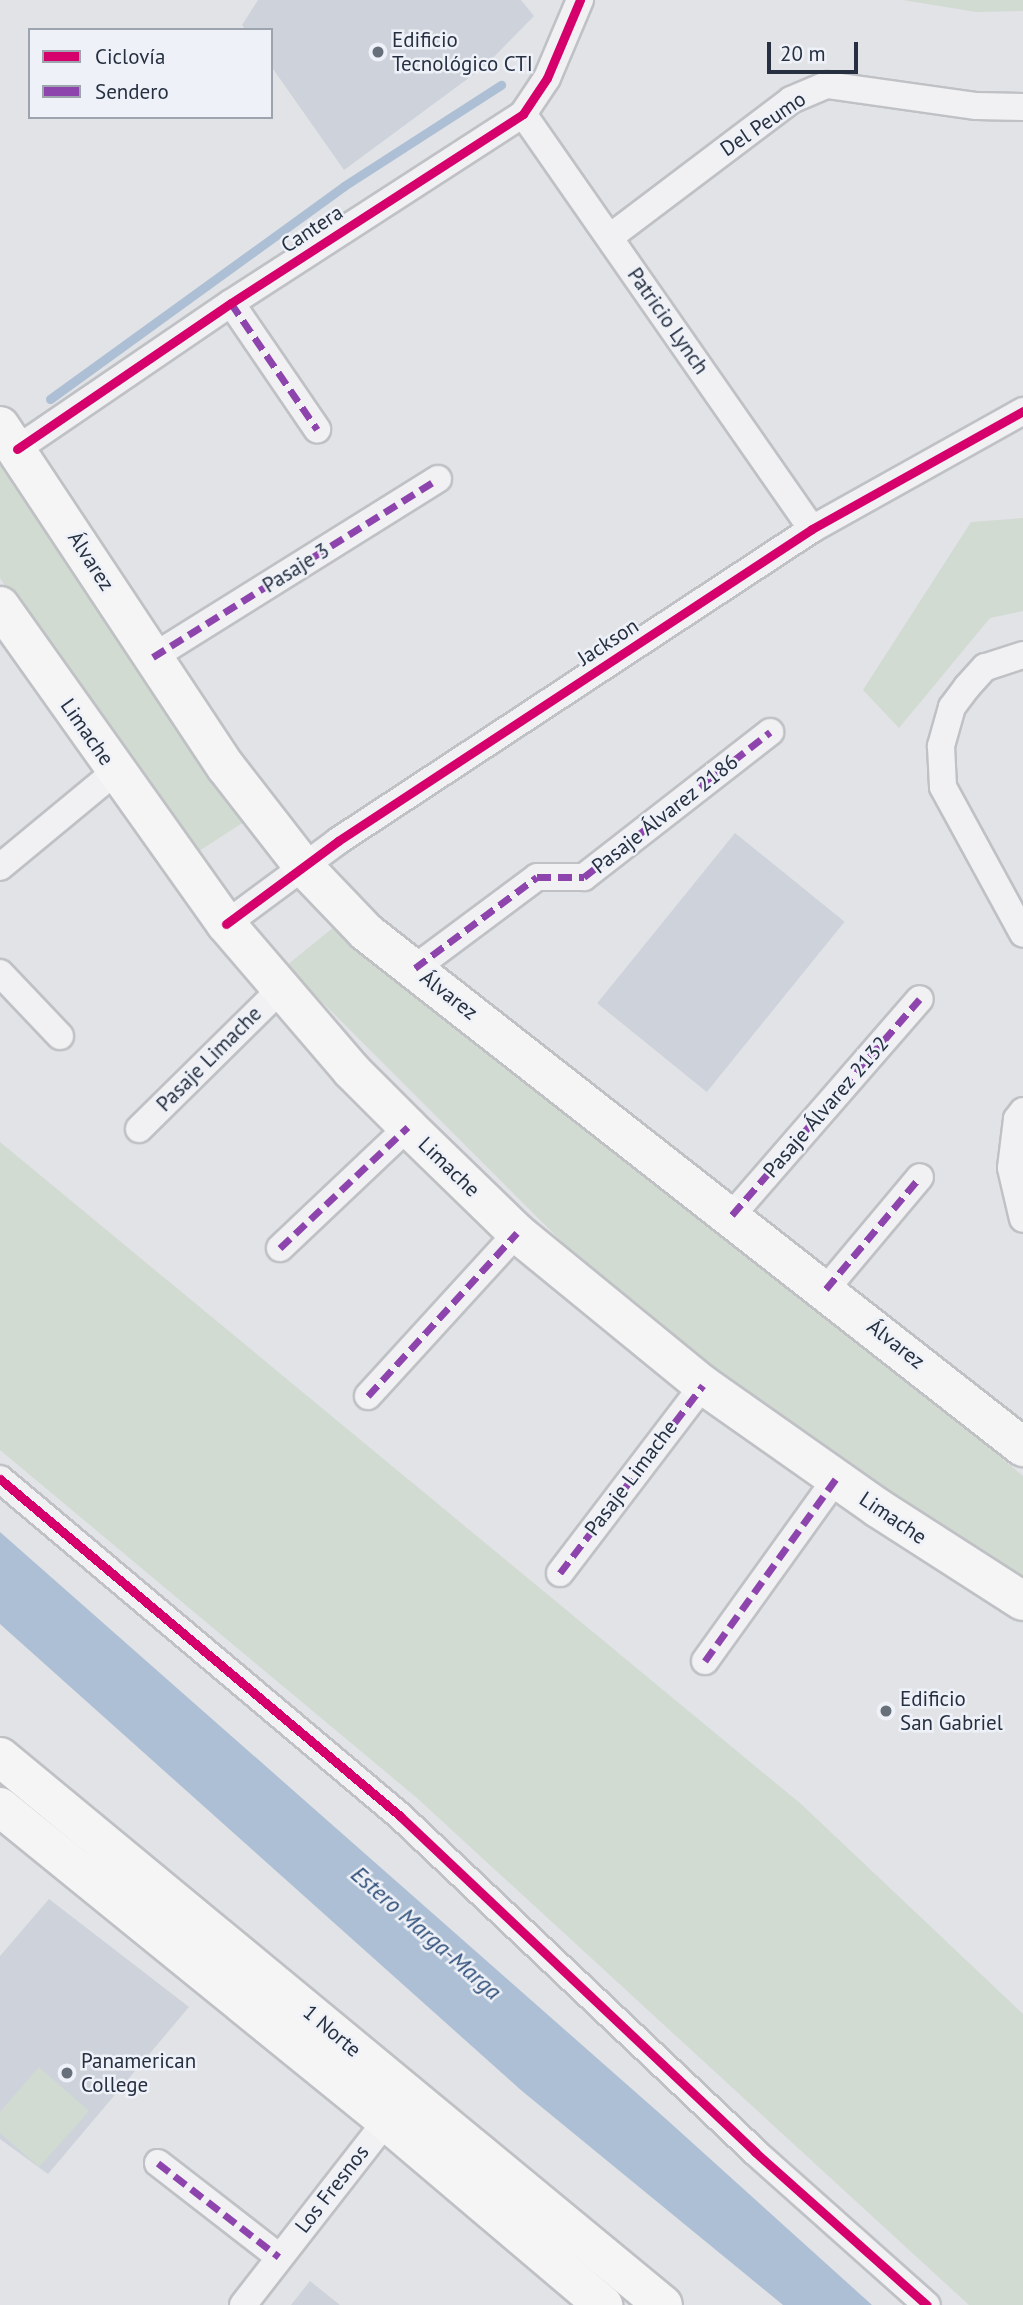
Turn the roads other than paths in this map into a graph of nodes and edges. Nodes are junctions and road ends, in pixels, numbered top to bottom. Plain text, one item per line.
1 (579, 0) edge
2 (1023, 107) edge
3 (523, 114) junction
4 (610, 237) junction
5 (231, 303) junction
6 (1023, 411) edge
7 (317, 429) dead end
8 (9, 438) edge
9 (438, 479) dead end
10 (812, 529) junction
11 (0, 606) edge
12 (1023, 655) edge
13 (153, 657) junction
14 (770, 732) dead end
15 (115, 772) junction
16 (302, 865) junction
17 (0, 866) edge
18 (226, 923) junction
19 (1023, 934) edge
20 (415, 968) junction
21 (0, 973) edge
22 (280, 990) junction
23 (920, 999) dead end
24 (60, 1036) dead end
25 (1023, 1111) edge
26 (408, 1127) junction
27 (139, 1129) dead end
28 (920, 1177) dead end
29 (732, 1216) junction
30 (1023, 1219) edge
31 (517, 1233) junction
32 (280, 1248) dead end
33 (826, 1289) junction
34 (703, 1385) junction
35 (368, 1396) dead end
36 (1023, 1447) edge
37 (0, 1479) edge
38 (836, 1479) junction
39 (560, 1573) dead end
40 (1023, 1601) edge
41 (705, 1661) dead end
42 (0, 1757) edge
43 (0, 1807) edge
44 (386, 2121) junction
45 (158, 2164) dead end
46 (279, 2257) junction
47 (243, 2305) edge
48 (603, 2305) edge
49 (663, 2305) edge
50 (927, 2305) edge

1 - 3 street, Cantera
2 - 4 street, Del Peumo
3 - 4 street, Patricio Lynch
3 - 5 street, Cantera
4 - 10 street, Patricio Lynch
5 - 7 street
5 - 8 street, Cantera
6 - 10 street, Jackson
8 - 13 main road, Álvarez
9 - 13 street, Pasaje 3
10 - 16 street, Jackson
11 - 15 main road, Limache
12 - 19 street
13 - 16 main road, Álvarez
14 - 20 street, Pasaje Álvarez 2186
15 - 17 street
15 - 18 main road, Limache
16 - 18 street, Jackson
16 - 20 main road, Álvarez
18 - 22 main road, Limache
20 - 29 main road, Álvarez
21 - 24 street
22 - 26 main road, Limache
22 - 27 street, Pasaje Limache
23 - 29 street, Pasaje Álvarez 2132
25 - 30 street
26 - 31 main road, Limache
26 - 32 street
28 - 33 street
29 - 33 main road, Álvarez
31 - 34 main road, Limache
31 - 35 street
33 - 36 main road, Álvarez
34 - 38 main road, Limache
34 - 39 street, Pasaje Limache
37 - 50 street
38 - 40 main road, Limache
38 - 41 street
42 - 49 main road, 1 Norte
43 - 44 main road, 1 Norte
44 - 46 street, Los Fresnos
44 - 48 main road, 1 Norte
45 - 46 street
46 - 47 street, Los Fresnos

